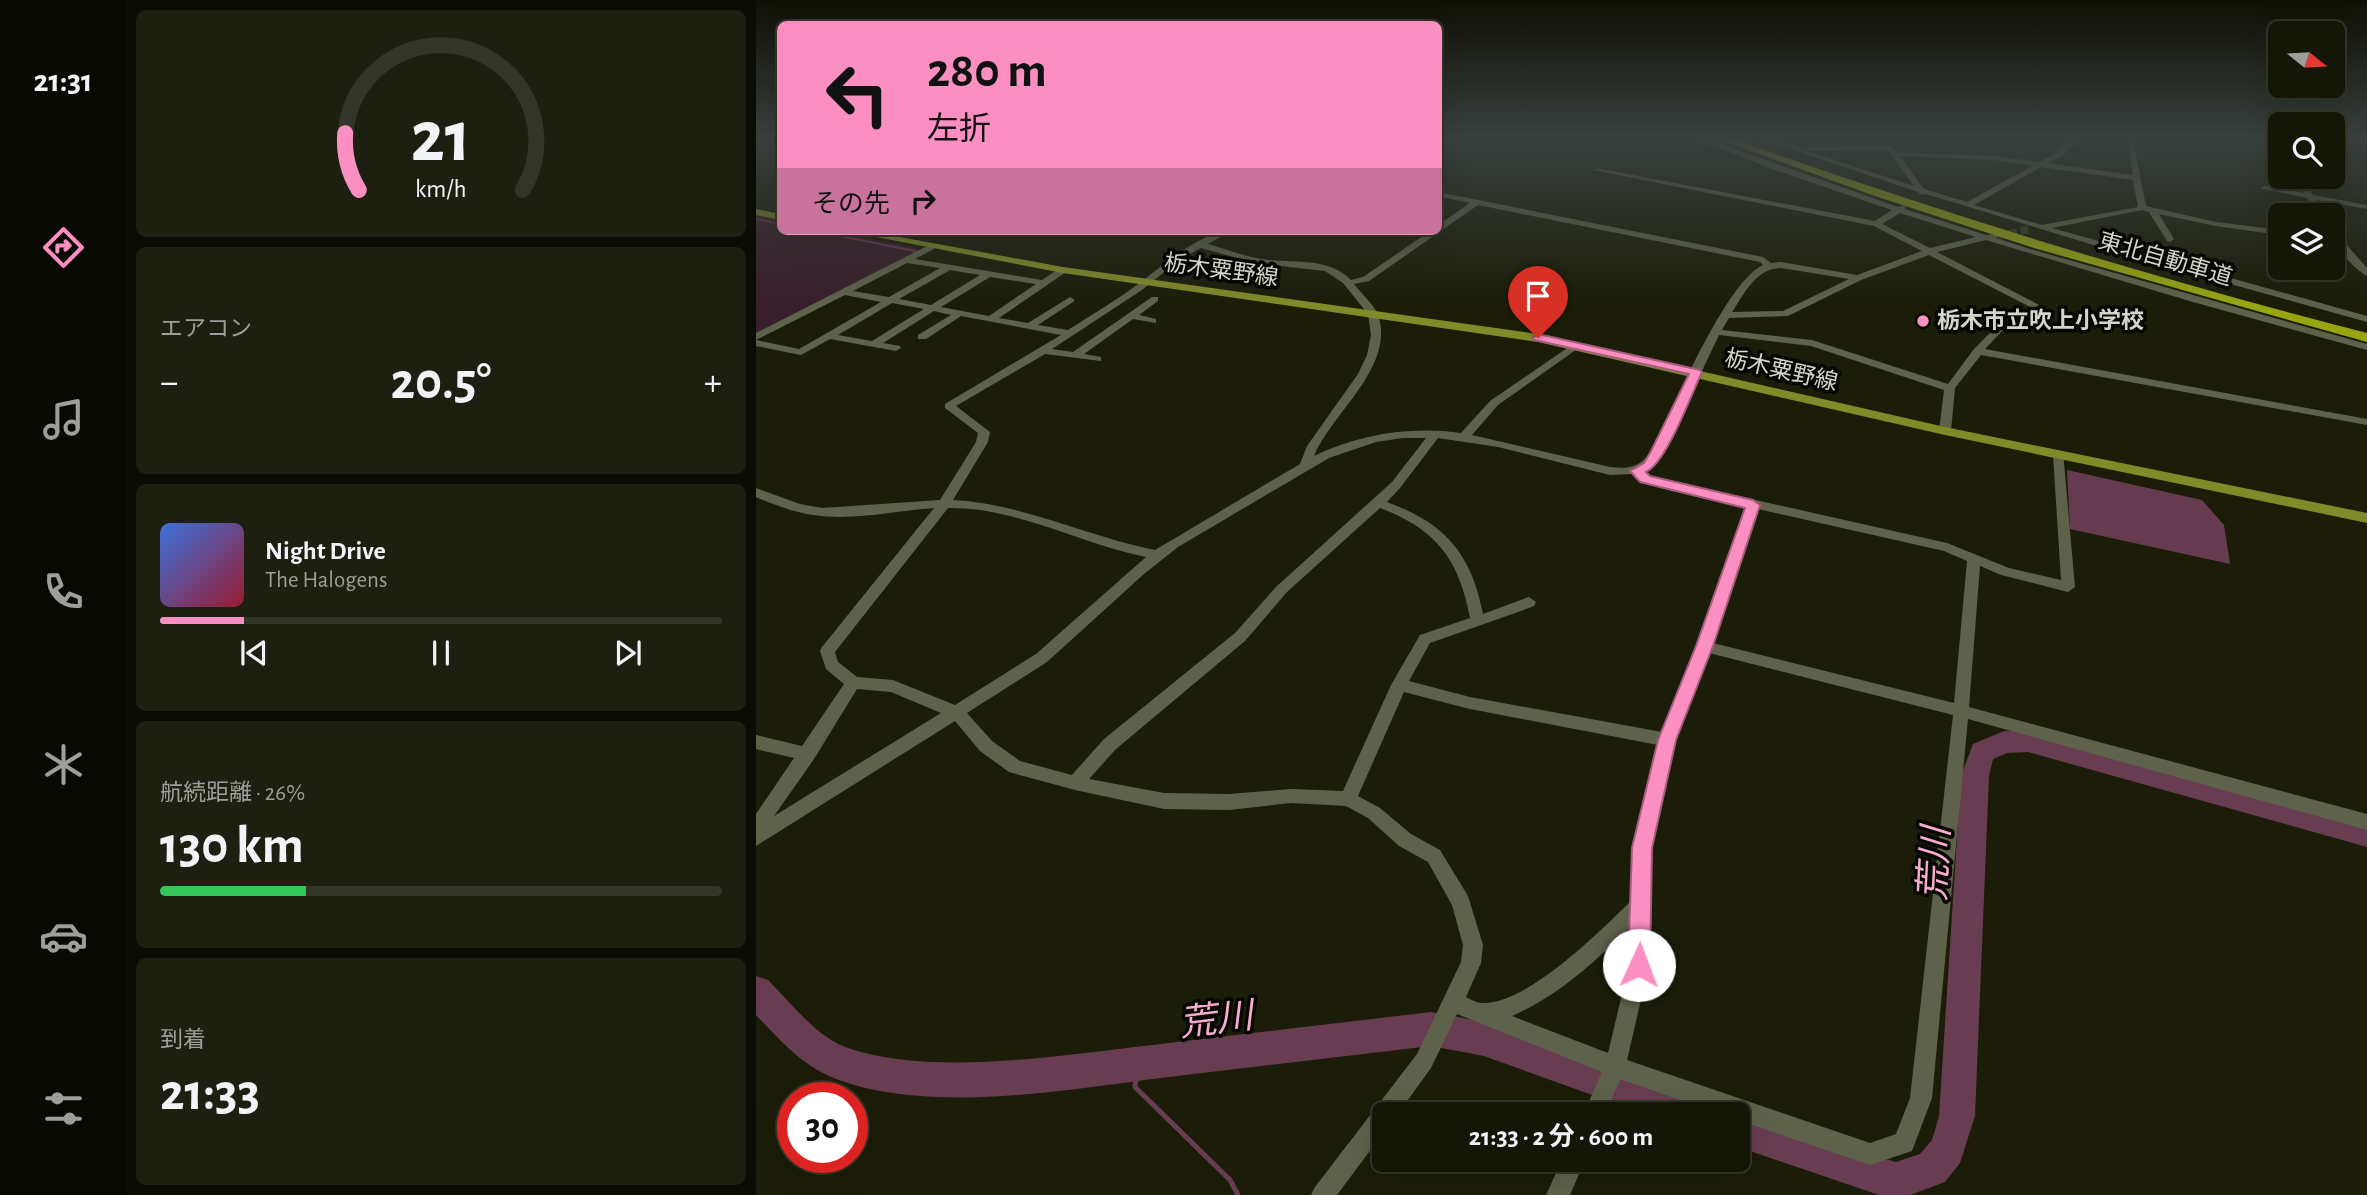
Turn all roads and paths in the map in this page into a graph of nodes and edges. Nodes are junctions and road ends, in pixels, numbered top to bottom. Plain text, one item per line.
1 (1712, 192) edge
2 (1853, 192) edge
3 (1873, 192) edge
4 (1902, 192) edge
5 (1919, 192) edge
6 (1989, 192) edge
7 (2140, 192) edge
8 (2283, 192) edge
9 (2306, 192) edge
10 (1923, 193) joint
11 (1442, 195) edge
12 (2309, 197) junction
13 (1477, 202) junction
14 (2313, 203) edge
15 (1968, 205) junction
16 (2367, 207) edge
17 (1900, 208) junction
18 (2142, 208) junction
19 (2152, 210) junction
20 (756, 212) edge
21 (777, 216) edge
22 (1876, 223) junction
23 (1442, 226) edge
24 (2036, 228) junction
25 (2268, 231) edge
26 (870, 235) edge
27 (1219, 235) edge
28 (1430, 235) edge
29 (1991, 237) junction
30 (2171, 239) dead end
31 (1200, 245) junction
32 (931, 247) junction
33 (1926, 251) junction
34 (2345, 251) edge
35 (2347, 253) junction
36 (2367, 257) edge
37 (907, 260) junction
38 (1769, 265) junction
39 (948, 267) junction
40 (1063, 270) junction
41 (2367, 273) edge
42 (988, 274) junction
43 (1858, 278) junction
44 (1146, 282) junction
45 (1044, 283) junction
46 (1348, 283) junction
47 (845, 292) junction
48 (1155, 299) dead end
49 (892, 300) junction
50 (1070, 300) dead end
51 (934, 308) junction
52 (960, 313) junction
53 (1373, 313) junction
54 (1727, 315) junction
55 (1131, 316) junction
56 (991, 318) junction
57 (2367, 319) edge
58 (1153, 321) dead end
59 (1030, 326) junction
60 (2367, 328) edge
61 (1717, 332) junction
62 (1072, 334) junction
63 (828, 336) junction
64 (756, 337) edge
65 (922, 337) dead end
66 (2367, 338) edge
67 (756, 344) edge
68 (874, 344) junction
69 (1576, 345) junction
70 (2367, 347) edge
71 (896, 348) dead end
72 (1044, 351) junction
73 (1978, 351) junction
74 (1076, 356) junction
75 (1097, 359) dead end
76 (1696, 372) junction
77 (1950, 388) junction
78 (2367, 422) edge
79 (1945, 430) junction
80 (1435, 434) junction
81 (1464, 437) junction
82 (2059, 455) junction
83 (1305, 465) junction
84 (1637, 471) junction
85 (756, 492) edge
86 (1378, 503) junction
87 (944, 504) junction
88 (1753, 505) junction
89 (2367, 518) edge
90 (1157, 555) junction
91 (1974, 558) junction
92 (1529, 602) dead end
93 (1477, 620) junction
94 (1704, 646) junction
95 (853, 683) junction
96 (1399, 685) junction
97 (1961, 711) junction
98 (957, 713) junction
99 (1667, 740) junction
100 (756, 742) edge
101 (808, 754) junction
102 (1075, 783) junction
103 (1348, 799) junction
104 (2367, 822) edge
105 (756, 829) edge
106 (756, 838) edge
107 (1641, 904) junction
108 (1453, 1001) junction
109 (1481, 1014) junction
110 (1615, 1067) junction
111 (1600, 1102) edge
112 (1569, 1172) edge
113 (1323, 1195) edge
114 (1558, 1195) edge

1 - 22 street
2 - 17 street
3 - 66 highway, 東北自動車道
4 - 60 highway, 東北自動車道
5 - 10 street
6 - 15 street
7 - 18 street
8 - 12 street
9 - 12 street
10 - 15 street
11 - 13 street
12 - 14 street
12 - 16 street
13 - 23 street
13 - 38 street
15 - 24 street
17 - 22 street
17 - 29 street
18 - 19 street
18 - 24 street
19 - 25 street
19 - 30 street
20 - 21 main road
22 - 33 street
24 - 57 street
26 - 32 main road, 栃木粟野線
27 - 31 street
28 - 46 street
29 - 33 street
29 - 70 street
31 - 44 street
31 - 46 street
32 - 37 street
32 - 40 main road, 栃木粟野線
33 - 43 street
33 - 73 street
34 - 35 street
35 - 36 street
35 - 41 street
37 - 39 street
37 - 47 street
38 - 43 street
38 - 54 street
39 - 42 street
39 - 49 street
40 - 44 main road, 栃木粟野線
40 - 45 street
42 - 45 street
42 - 51 street
43 - 54 street
44 - 53 main road, 栃木粟野線
44 - 62 street
45 - 56 street
46 - 53 street
47 - 49 street
47 - 64 street
48 - 55 street
49 - 51 street
49 - 63 street
50 - 59 street
51 - 52 street
51 - 68 street
52 - 56 street
52 - 65 street
53 - 69 main road, 栃木粟野線
53 - 83 street
54 - 61 street
55 - 58 street
55 - 74 street
56 - 59 street
59 - 62 street
61 - 76 street
61 - 77 street
62 - 72 street
63 - 67 street
63 - 68 street
68 - 71 street
69 - 76 main road, 栃木粟野線
69 - 81 street
72 - 74 street
72 - 87 street
73 - 77 street
73 - 78 street
74 - 75 street
76 - 79 main road, 栃木粟野線
76 - 84 street
77 - 79 street
79 - 82 main road, 栃木粟野線
80 - 81 street
80 - 83 street
80 - 86 street
81 - 84 street
82 - 89 main road, 栃木粟野線
82 - 91 street
83 - 90 street
84 - 88 street
85 - 87 street
86 - 93 street
86 - 102 street
87 - 90 street
87 - 95 street
88 - 91 street
88 - 94 street
90 - 98 street
91 - 97 street
92 - 93 street
93 - 96 street
94 - 97 street
94 - 99 street
95 - 98 street
95 - 101 street
96 - 99 street
96 - 103 street
97 - 104 street
97 - 110 street
98 - 102 street
98 - 106 street
99 - 107 street
100 - 101 street
101 - 105 street
102 - 103 street
103 - 108 street
107 - 109 street
107 - 110 street
108 - 109 street
108 - 113 street
109 - 110 street
110 - 111 street
112 - 114 street

